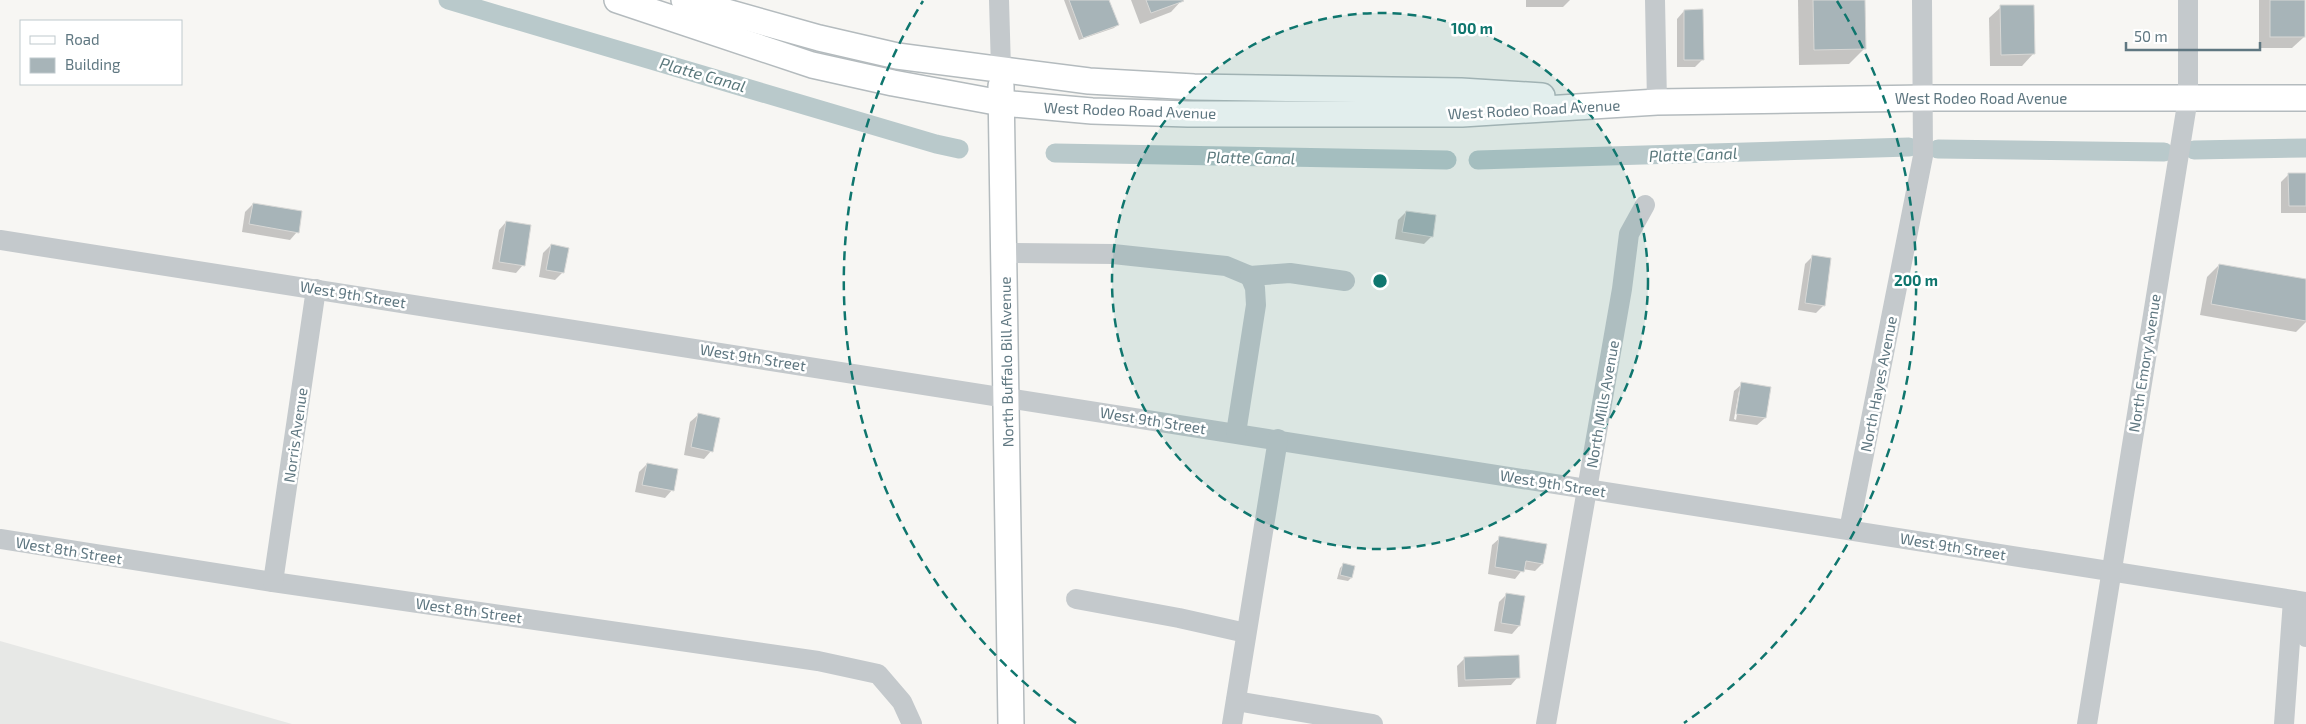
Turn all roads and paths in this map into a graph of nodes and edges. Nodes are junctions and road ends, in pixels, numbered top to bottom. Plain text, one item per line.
1 (617, 0) edge
2 (684, 0) edge
3 (999, 0) edge
4 (1655, 0) edge
5 (1922, 0) edge
6 (2188, 0) edge
7 (1000, 69) junction
8 (1924, 98) junction
9 (2188, 98) junction
10 (2306, 98) edge
11 (1656, 102) junction
12 (1001, 103) junction
13 (1645, 205) dead end
14 (0, 240) edge
15 (1005, 253) junction
16 (1250, 276) junction
17 (1345, 281) dead end
18 (316, 289) junction
19 (1007, 397) junction
20 (1236, 433) junction
21 (1278, 439) junction
22 (1587, 488) junction
23 (1849, 530) junction
24 (0, 539) edge
25 (2110, 571) junction
26 (273, 582) junction
27 (1076, 599) dead end
28 (2300, 601) edge
29 (1246, 633) junction
30 (2306, 637) edge
31 (1236, 701) junction
32 (912, 724) edge
33 (1011, 724) edge
34 (1232, 724) edge
35 (1373, 724) edge
36 (1546, 724) edge
37 (2087, 724) edge
38 (2284, 724) edge

1 - 12 main road, West Rodeo Road Avenue
2 - 7 main road, West Rodeo Road Avenue
3 - 7 street, North Buffalo Bill Avenue
4 - 11 street
5 - 8 street, North Hayes Avenue
6 - 9 street, North Emory Avenue
7 - 11 main road, West Rodeo Road Avenue
7 - 12 main road, North Buffalo Bill Avenue
8 - 9 main road, West Rodeo Road Avenue
8 - 11 main road, West Rodeo Road Avenue
8 - 23 street, North Hayes Avenue
9 - 10 main road, West Rodeo Road Avenue
9 - 25 street, North Emory Avenue
11 - 12 main road, West Rodeo Road Avenue
12 - 15 main road, North Buffalo Bill Avenue
13 - 22 street, North Mills Avenue
14 - 18 street, West 9th Street
15 - 16 street
15 - 19 main road, North Buffalo Bill Avenue
16 - 17 street
16 - 20 street
18 - 19 street, West 9th Street
18 - 26 street, Norris Avenue
19 - 20 street, West 9th Street
19 - 33 main road, North Buffalo Bill Avenue
20 - 21 street, West 9th Street
21 - 22 street, West 9th Street
21 - 29 street
22 - 23 street, West 9th Street
22 - 36 street, North Mills Avenue
23 - 25 street, West 9th Street
24 - 26 street, West 8th Street
25 - 28 street, West 9th Street
25 - 37 street, North Emory Avenue
26 - 32 street, West 8th Street
27 - 29 street
28 - 30 street
28 - 38 street
29 - 31 street
31 - 34 street
31 - 35 street

